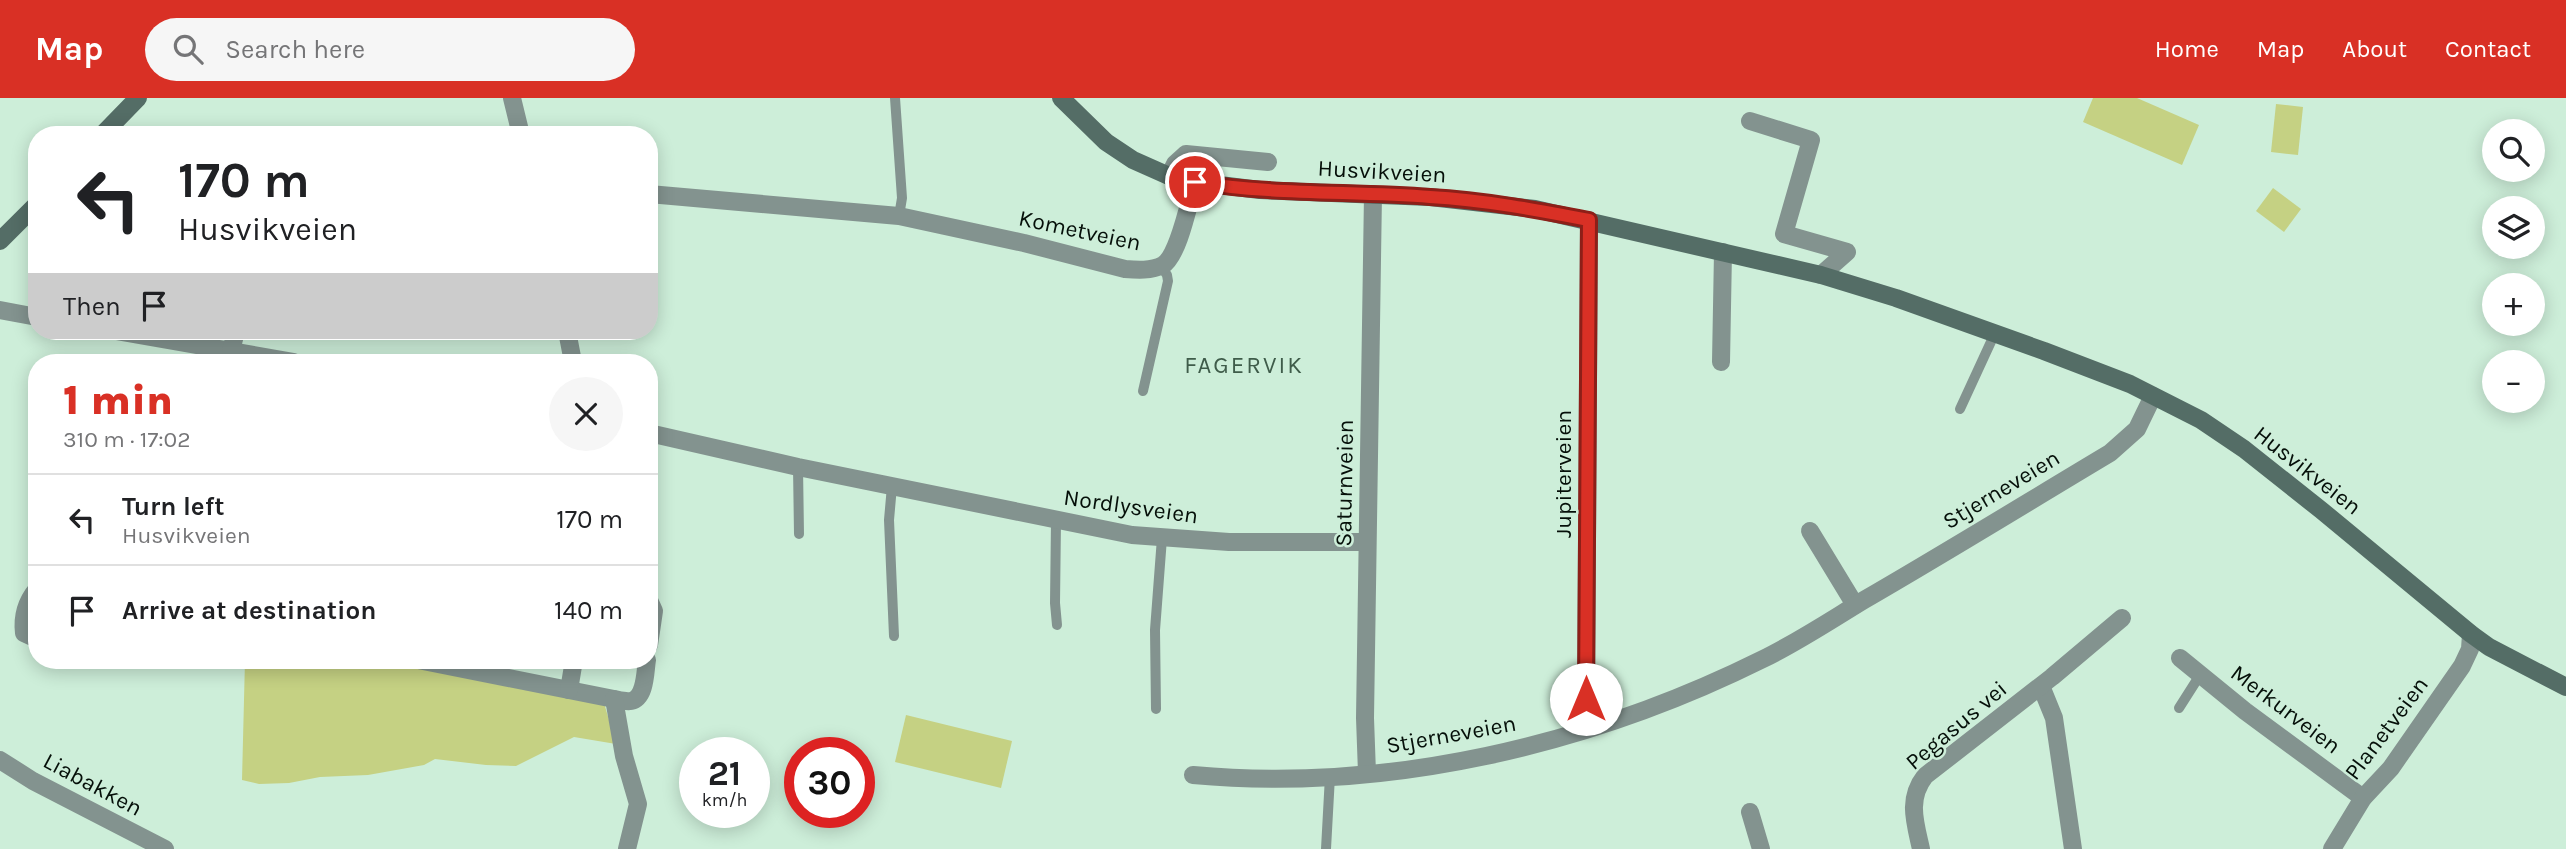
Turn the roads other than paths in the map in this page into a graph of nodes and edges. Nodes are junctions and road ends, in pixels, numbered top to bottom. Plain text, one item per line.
1 (138, 98) edge
2 (512, 98) edge
3 (895, 98) edge
4 (1061, 98) edge
5 (1750, 121) dead end
6 (111, 126) edge
7 (519, 126) edge
8 (1268, 162) dead end
9 (1169, 176) junction
10 (1195, 182) junction
11 (1373, 194) junction
12 (658, 195) edge
13 (28, 213) edge
14 (899, 216) junction
15 (1589, 220) junction
16 (0, 241) edge
17 (1723, 252) junction
18 (1161, 266) junction
19 (1821, 275) junction
20 (0, 310) edge
21 (28, 315) edge
22 (1994, 334) junction
23 (168, 340) edge
24 (234, 340) edge
25 (231, 351) junction
26 (248, 354) edge
27 (1721, 362) dead end
28 (1143, 391) dead end
29 (2154, 396) junction
30 (1960, 409) dead end
31 (658, 435) edge
32 (798, 467) junction
33 (892, 486) junction
34 (1056, 521) junction
35 (1810, 531) dead end
36 (799, 534) dead end
37 (1162, 538) junction
38 (1367, 542) junction
39 (28, 600) edge
40 (1856, 605) junction
41 (2122, 618) dead end
42 (1058, 625) dead end
43 (2471, 634) junction
44 (28, 635) edge
45 (894, 636) dead end
46 (2180, 657) dead end
47 (463, 669) edge
48 (572, 669) edge
49 (646, 669) edge
50 (2200, 675) junction
51 (2041, 686) junction
52 (2566, 687) edge
53 (569, 690) junction
54 (614, 699) junction
55 (2179, 708) dead end
56 (1156, 709) dead end
57 (1589, 727) junction
58 (0, 760) edge
59 (1367, 773) junction
60 (1193, 775) dead end
61 (1331, 776) junction
62 (2363, 798) junction
63 (1750, 812) dead end
64 (164, 849) edge
65 (627, 849) edge
66 (1326, 849) edge
67 (1761, 849) edge
68 (1921, 849) edge
69 (2073, 849) edge
70 (2332, 849) edge

1 - 6 main road
2 - 7 street
3 - 14 lane
4 - 9 main road, Husvikveien
5 - 19 street
8 - 9 street
9 - 10 main road, Husvikveien
10 - 11 main road, Husvikveien
10 - 18 street, Kometveien
11 - 15 main road, Husvikveien
11 - 38 street, Saturnveien
12 - 14 street, Kometveien
13 - 16 main road
14 - 18 street, Kometveien
15 - 17 main road, Husvikveien
15 - 57 street, Jupiterveien
17 - 19 main road, Husvikveien
17 - 27 street
18 - 28 lane
19 - 22 main road, Husvikveien
20 - 21 street
22 - 29 main road, Husvikveien
22 - 30 lane
23 - 25 street
24 - 25 street
25 - 26 street
29 - 40 street, Stjerneveien
29 - 43 main road, Husvikveien
31 - 32 street, Nordlysveien
32 - 33 street, Nordlysveien
32 - 36 lane
33 - 34 street, Nordlysveien
33 - 45 lane
34 - 37 street, Nordlysveien
34 - 42 lane
35 - 40 street
37 - 38 street, Nordlysveien
37 - 56 lane
38 - 59 street, Saturnveien
39 - 44 street
40 - 57 street, Stjerneveien
41 - 51 street, Pegasus vei
43 - 52 main road, Husvikveien
43 - 62 street, Planetveien
46 - 50 street, Merkurveien
47 - 53 street
48 - 53 street
49 - 54 street
50 - 55 lane
50 - 62 street, Merkurveien
51 - 68 street, Pegasus vei
51 - 69 street, Pegasus vei
53 - 54 street
54 - 65 street
57 - 59 street, Stjerneveien
58 - 64 street, Liabakken
59 - 61 street, Stjerneveien
60 - 61 street, Stjerneveien
61 - 66 lane
62 - 70 street, Planetveien
63 - 67 street

